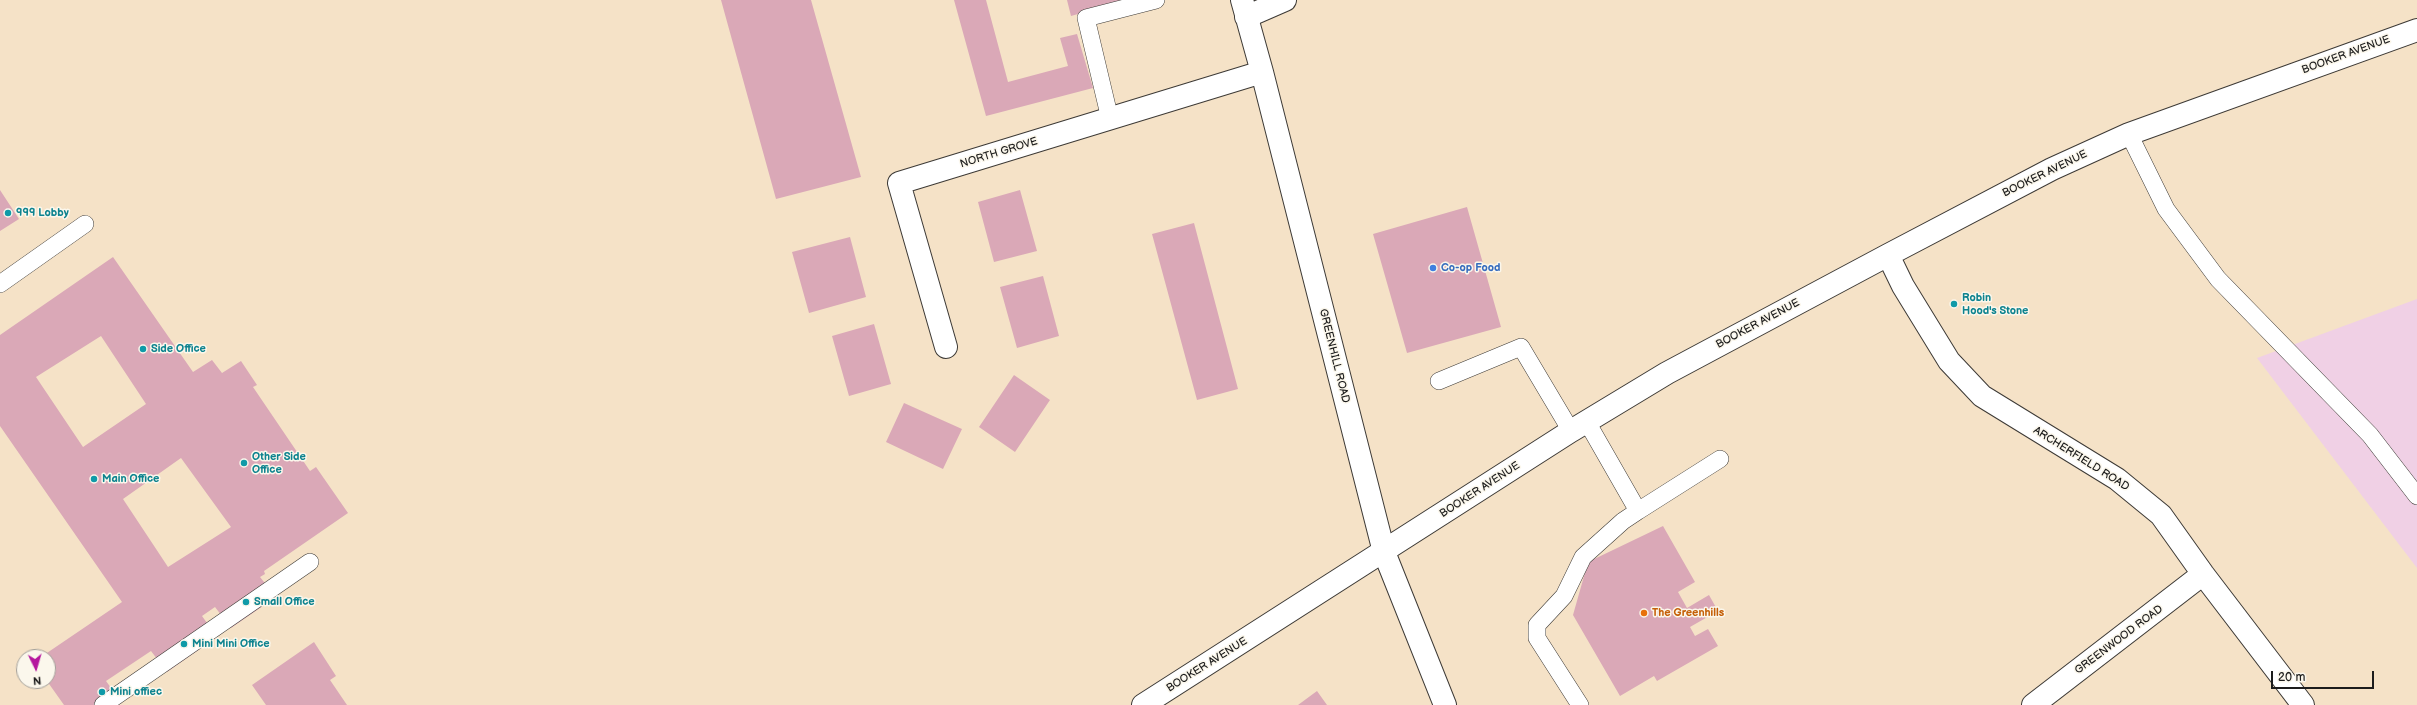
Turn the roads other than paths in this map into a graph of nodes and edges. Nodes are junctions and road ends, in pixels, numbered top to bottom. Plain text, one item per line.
1 (1156, 0) edge
2 (1286, 0) edge
3 (1244, 8) edge
4 (2417, 30) edge
5 (1262, 72) junction
6 (1110, 119) junction
7 (2129, 134) junction
8 (85, 224) dead end
9 (1888, 255) junction
10 (0, 284) edge
11 (946, 348) dead end
12 (1439, 381) dead end
13 (1579, 426) junction
14 (1720, 459) dead end
15 (2417, 496) edge
16 (1638, 511) junction
17 (1384, 552) junction
18 (310, 562) dead end
19 (2203, 574) junction
20 (103, 705) edge
21 (1143, 705) edge
22 (1445, 705) edge
23 (1580, 705) edge
24 (2034, 705) edge
25 (2303, 705) edge

1 - 6 lane
2 - 3 street
3 - 5 street, GREENHILL ROAD
4 - 7 street, BOOKER AVENUE
5 - 6 street, NORTH GROVE
5 - 17 street, GREENHILL ROAD
6 - 11 street, NORTH GROVE
7 - 9 street, BOOKER AVENUE
7 - 15 lane
8 - 10 lane
9 - 13 street, BOOKER AVENUE
9 - 19 street, ARCHERFIELD ROAD
12 - 13 lane
13 - 16 lane
13 - 17 street, BOOKER AVENUE
14 - 16 lane
16 - 23 lane
17 - 21 street, BOOKER AVENUE
17 - 22 street, GREENHILL ROAD
18 - 20 lane
19 - 24 street, GREENWOOD ROAD
19 - 25 street, ARCHERFIELD ROAD

